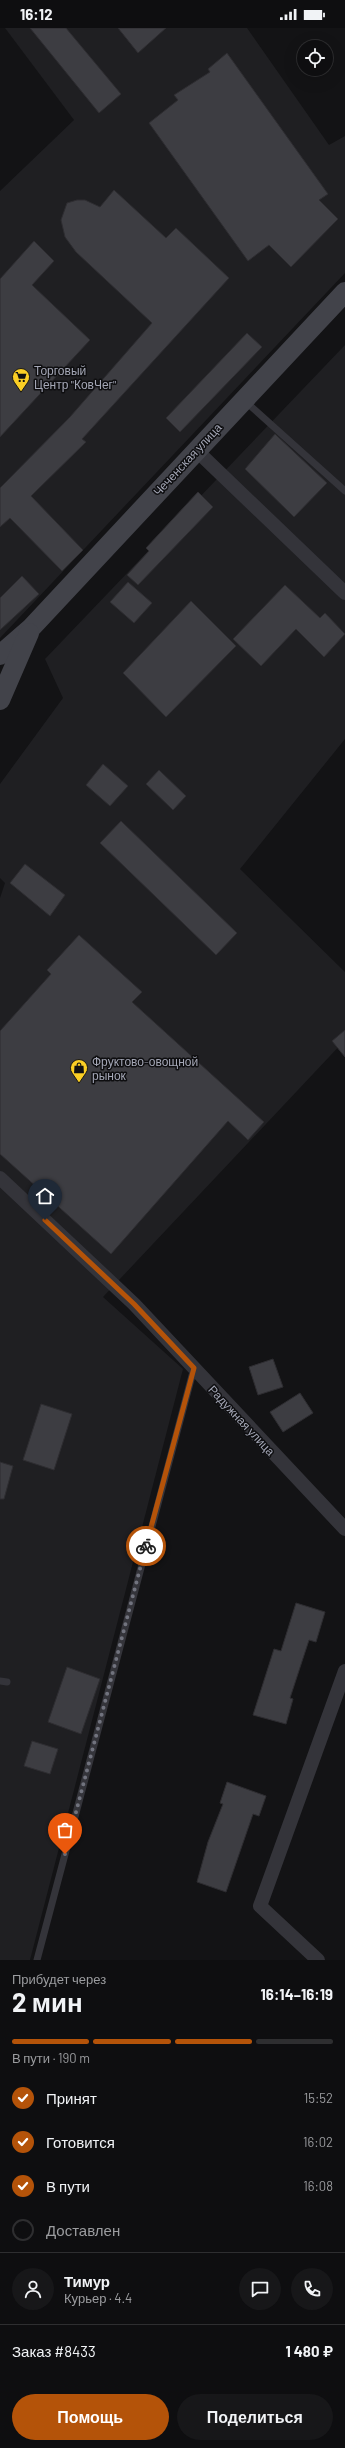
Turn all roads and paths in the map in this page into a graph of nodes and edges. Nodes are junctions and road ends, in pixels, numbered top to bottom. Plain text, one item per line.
1 (345, 292) edge
2 (243, 400) junction
3 (196, 450) junction
4 (345, 491) edge
5 (345, 593) edge
6 (31, 628) junction
7 (0, 655) edge
8 (0, 700) edge
9 (0, 1178) edge
10 (194, 1368) junction
11 (345, 1529) edge
12 (345, 1671) edge
13 (37, 1960) edge
14 (318, 1960) edge

1 - 2 main road, Чеченская улица
2 - 3 main road, Чеченская улица
2 - 4 lane
3 - 5 street
3 - 6 main road, Чеченская улица
6 - 7 main road, Чеченская улица
6 - 8 main road, Чеченская улица
9 - 10 street, Радужная улица
10 - 11 street, Радужная улица
10 - 13 lane
12 - 14 street

